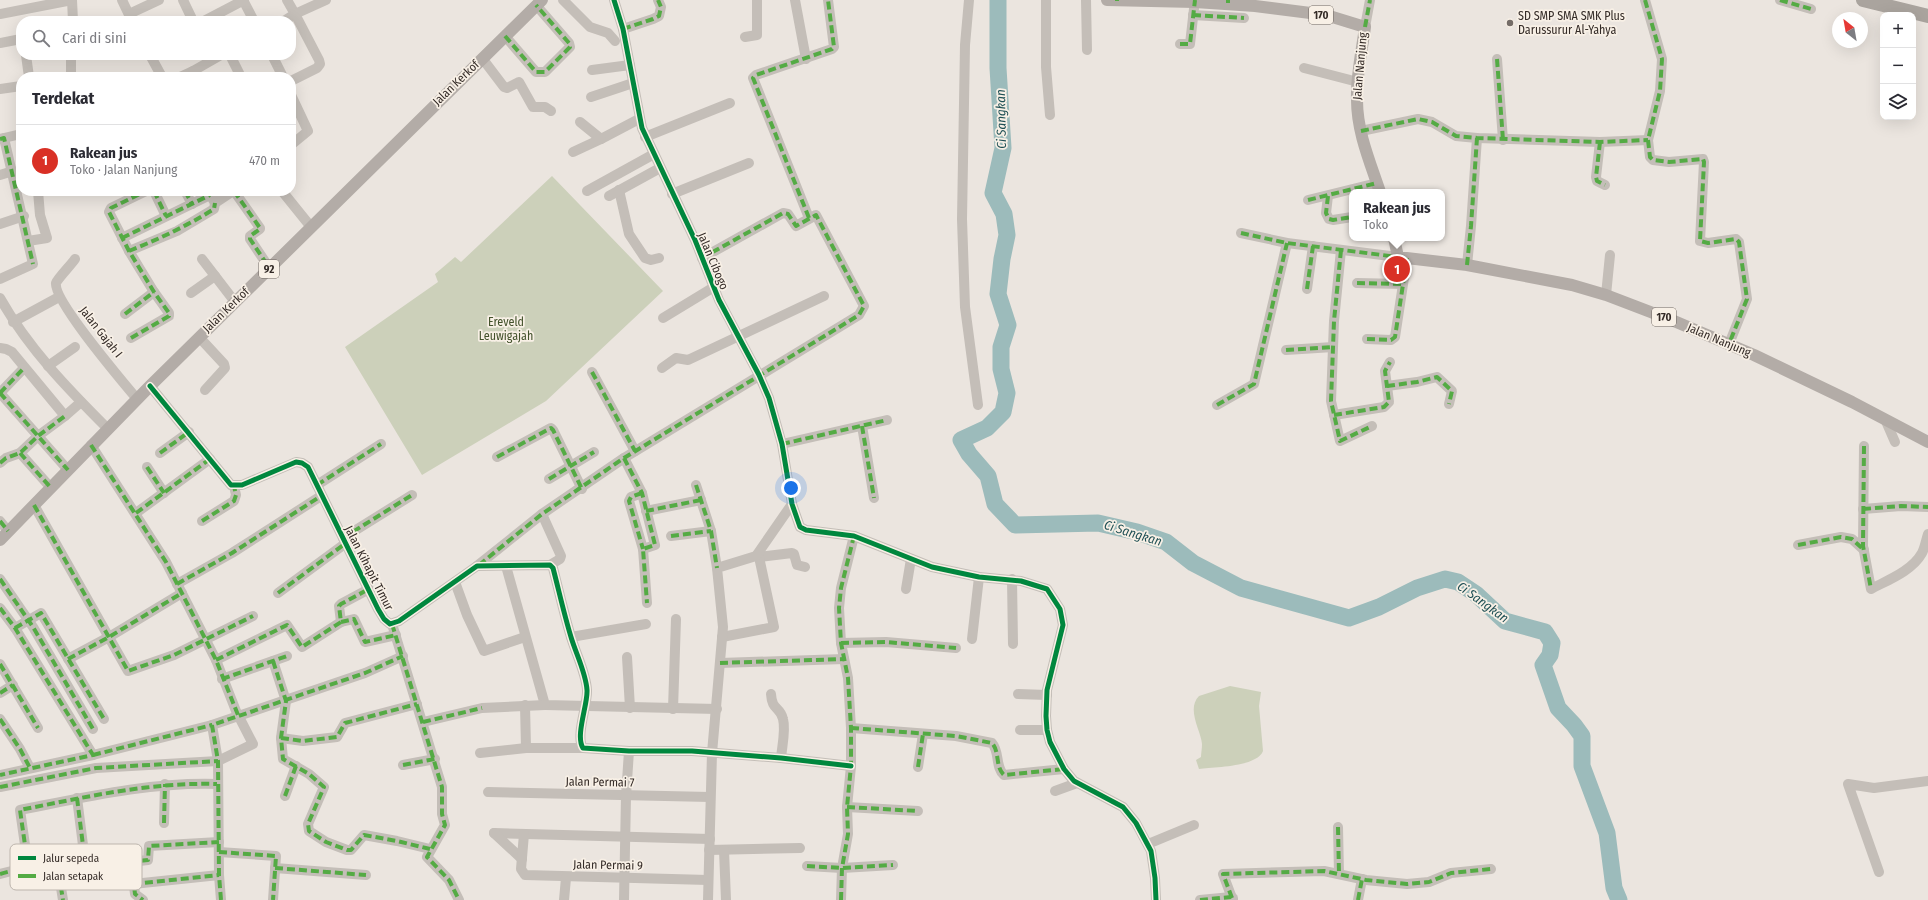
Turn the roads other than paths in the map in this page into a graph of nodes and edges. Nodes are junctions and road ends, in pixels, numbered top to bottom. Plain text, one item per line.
1 (72, 0) edge
2 (122, 0) edge
3 (159, 0) edge
4 (182, 0) edge
5 (243, 0) edge
6 (287, 0) edge
7 (326, 0) edge
8 (563, 0) edge
9 (614, 0) edge
10 (658, 0) edge
11 (757, 0) edge
12 (795, 0) edge
13 (828, 0) edge
14 (969, 0) edge
15 (1046, 0) edge
16 (1086, 0) edge
17 (1114, 0) edge
18 (1370, 0) edge
19 (1645, 0) edge
20 (1780, 0) edge
21 (1863, 0) edge
22 (1195, 1) edge
23 (539, 2) edge
24 (1228, 2) edge
25 (1811, 9) dead end
26 (0, 14) edge
27 (295, 14) junction
28 (1193, 15) junction
29 (74, 16) edge
30 (129, 16) edge
31 (133, 16) edge
32 (190, 16) edge
33 (213, 16) edge
34 (251, 16) edge
35 (292, 16) edge
36 (1928, 16) edge
37 (1244, 18) dead end
38 (1365, 27) junction
39 (623, 29) junction
40 (505, 36) junction
41 (745, 37) dead end
42 (16, 40) edge
43 (615, 41) dead end
44 (0, 43) edge
45 (1180, 44) dead end
46 (1087, 50) dead end
47 (482, 58) junction
48 (806, 59) junction
49 (27, 60) edge
50 (71, 60) edge
51 (153, 60) edge
52 (214, 60) edge
53 (232, 60) edge
54 (274, 60) edge
55 (1497, 60) dead end
56 (630, 65) junction
57 (1304, 68) dead end
58 (592, 70) dead end
59 (28, 72) edge
60 (71, 72) edge
61 (159, 72) edge
62 (197, 72) edge
63 (238, 72) edge
64 (280, 72) edge
65 (296, 78) edge
66 (1358, 82) junction
67 (633, 83) junction
68 (16, 87) edge
69 (0, 90) edge
70 (591, 97) dead end
71 (730, 103) dead end
72 (296, 105) edge
73 (551, 111) dead end
74 (1050, 115) dead end
75 (639, 119) junction
76 (580, 122) dead end
77 (1361, 131) junction
78 (16, 135) edge
79 (645, 137) junction
80 (2, 138) edge
81 (1477, 138) junction
82 (601, 139) junction
83 (1503, 140) junction
84 (1648, 140) junction
85 (296, 141) edge
86 (1600, 142) junction
87 (573, 152) dead end
88 (654, 154) junction
89 (749, 163) dead end
90 (660, 168) junction
91 (13, 171) junction
92 (0, 175) edge
93 (16, 183) edge
94 (1605, 185) dead end
95 (1379, 188) edge
96 (619, 190) junction
97 (587, 192) dead end
98 (1349, 193) edge
99 (672, 194) junction
100 (19, 196) edge
101 (38, 196) edge
102 (136, 196) edge
103 (156, 196) edge
104 (188, 196) edge
105 (211, 196) edge
106 (238, 196) edge
107 (286, 196) edge
108 (609, 196) dead end
109 (1328, 196) junction
110 (1308, 200) dead end
111 (192, 204) junction
112 (24, 216) junction
113 (166, 216) junction
114 (1349, 217) edge
115 (809, 218) junction
116 (0, 224) edge
117 (311, 227) junction
118 (1241, 233) dead end
119 (122, 238) junction
120 (28, 241) junction
121 (1395, 241) edge
122 (1287, 243) junction
123 (1313, 246) junction
124 (1341, 250) junction
125 (129, 251) junction
126 (1610, 255) dead end
127 (1402, 257) junction
128 (659, 258) dead end
129 (702, 258) junction
130 (75, 259) dead end
131 (202, 259) dead end
132 (1467, 265) junction
133 (270, 268) junction
134 (215, 276) junction
135 (0, 279) edge
136 (1357, 283) dead end
137 (1402, 284) junction
138 (714, 287) junction
139 (1307, 289) dead end
140 (154, 292) junction
141 (191, 293) dead end
142 (1606, 295) junction
143 (824, 296) dead end
144 (0, 298) edge
145 (60, 298) junction
146 (235, 302) junction
147 (124, 314) dead end
148 (663, 318) dead end
149 (13, 322) junction
150 (199, 337) junction
151 (131, 338) dead end
152 (738, 338) junction
153 (1367, 339) dead end
154 (1728, 344) junction
155 (75, 347) dead end
156 (1333, 347) junction
157 (0, 348) edge
158 (1286, 350) dead end
159 (1390, 362) dead end
160 (48, 366) junction
161 (24, 368) junction
162 (662, 368) dead end
163 (592, 372) dead end
164 (759, 375) junction
165 (150, 386) junction
166 (1387, 386) junction
167 (205, 390) dead end
168 (0, 393) edge
169 (137, 398) junction
170 (81, 402) junction
171 (1449, 404) dead end
172 (978, 405) dead end
173 (1217, 405) dead end
174 (1334, 415) junction
175 (66, 416) junction
176 (1885, 419) junction
177 (887, 420) dead end
178 (862, 426) junction
179 (1372, 426) dead end
180 (108, 429) junction
181 (189, 432) junction
182 (38, 436) junction
183 (1895, 442) dead end
184 (1928, 442) edge
185 (381, 444) dead end
186 (782, 444) junction
187 (92, 445) junction
188 (1864, 446) dead end
189 (635, 451) junction
190 (594, 452) dead end
191 (20, 453) junction
192 (160, 453) dead end
193 (497, 457) dead end
194 (624, 458) junction
195 (210, 459) junction
196 (2, 460) edge
197 (571, 466) junction
198 (147, 467) dead end
199 (68, 470) junction
200 (549, 479) dead end
201 (317, 485) junction
202 (696, 485) dead end
203 (234, 486) junction
204 (51, 488) junction
205 (582, 489) junction
206 (164, 492) junction
207 (642, 493) junction
208 (412, 495) dead end
209 (321, 496) junction
210 (874, 498) dead end
211 (701, 500) junction
212 (792, 504) junction
213 (34, 505) junction
214 (1928, 508) edge
215 (1863, 509) junction
216 (646, 511) junction
217 (136, 513) junction
218 (542, 514) junction
219 (0, 520) edge
220 (202, 521) dead end
221 (711, 531) junction
222 (1928, 534) edge
223 (4, 536) edge
224 (671, 536) dead end
225 (854, 536) junction
226 (345, 540) junction
227 (1798, 545) dead end
228 (642, 549) junction
229 (1864, 550) junction
230 (758, 557) junction
231 (911, 559) junction
232 (550, 565) junction
233 (477, 566) junction
234 (506, 566) junction
235 (806, 567) dead end
236 (717, 568) junction
237 (979, 577) junction
238 (0, 579) edge
239 (1012, 579) junction
240 (455, 582) junction
241 (177, 584) junction
242 (369, 589) junction
243 (906, 589) dead end
244 (182, 593) junction
245 (278, 593) dead end
246 (647, 603) dead end
247 (0, 608) edge
248 (253, 616) dead end
249 (27, 619) junction
250 (676, 619) dead end
251 (341, 622) junction
252 (392, 624) junction
253 (646, 624) dead end
254 (15, 628) junction
255 (396, 635) junction
256 (109, 637) junction
257 (525, 637) junction
258 (571, 637) junction
259 (722, 637) junction
260 (972, 639) dead end
261 (206, 641) junction
262 (841, 643) junction
263 (1013, 644) dead end
264 (956, 648) dead end
265 (287, 656) dead end
266 (403, 656) junction
267 (627, 657) dead end
268 (68, 659) junction
269 (216, 660) junction
270 (844, 660) junction
271 (273, 661) junction
272 (720, 663) junction
273 (0, 664) edge
274 (222, 679) junction
275 (13, 686) junction
276 (0, 693) edge
277 (771, 694) dead end
278 (1018, 694) dead end
279 (1047, 695) junction
280 (286, 701) junction
281 (417, 704) junction
282 (525, 705) junction
283 (546, 706) junction
284 (585, 707) junction
285 (630, 708) junction
286 (673, 709) junction
287 (717, 709) junction
288 (238, 715) junction
289 (87, 717) junction
290 (0, 719) edge
291 (422, 722) junction
292 (212, 725) junction
293 (38, 728) dead end
294 (851, 728) junction
295 (93, 729) dead end
296 (1020, 730) dead end
297 (1047, 730) junction
298 (923, 734) junction
299 (281, 738) junction
300 (526, 748) junction
301 (583, 748) junction
302 (629, 751) junction
303 (480, 753) dead end
304 (712, 753) junction
305 (92, 755) junction
306 (781, 758) junction
307 (435, 760) junction
308 (218, 761) junction
309 (403, 765) dead end
310 (296, 766) junction
311 (851, 766) junction
312 (918, 767) dead end
313 (30, 768) junction
314 (1064, 769) junction
315 (0, 774) edge
316 (1928, 780) edge
317 (1077, 783) junction
318 (165, 784) junction
319 (217, 784) junction
320 (0, 787) edge
321 (1054, 791) dead end
322 (488, 792) dead end
323 (285, 796) dead end
324 (626, 796) junction
325 (710, 797) junction
326 (77, 798) junction
327 (847, 807) junction
328 (918, 811) dead end
329 (164, 823) dead end
330 (1194, 825) dead end
331 (1338, 827) dead end
332 (524, 834) junction
333 (626, 837) junction
334 (710, 839) junction
335 (25, 844) edge
336 (83, 844) edge
337 (1148, 844) junction
338 (219, 847) junction
339 (800, 848) dead end
340 (430, 849) junction
341 (709, 850) junction
342 (724, 850) junction
343 (522, 859) junction
344 (142, 861) edge
345 (893, 865) dead end
346 (807, 866) dead end
347 (275, 868) junction
348 (842, 868) junction
349 (1491, 868) dead end
350 (10, 871) edge
351 (1878, 872) dead end
352 (0, 874) edge
353 (1339, 874) junction
354 (219, 875) junction
355 (366, 875) dead end
356 (566, 878) junction
357 (625, 878) junction
358 (1362, 879) junction
359 (142, 880) edge
360 (708, 880) junction
361 (61, 890) edge
362 (134, 890) edge
363 (1230, 898) edge
364 (63, 900) edge
365 (143, 900) edge
366 (221, 900) edge
367 (273, 900) edge
368 (459, 900) edge
369 (564, 900) edge
370 (624, 900) edge
371 (708, 900) edge
372 (726, 900) edge
373 (841, 900) edge
374 (1156, 900) edge
375 (1200, 900) edge
376 (1358, 900) edge

1 - 26 street
1 - 29 street
2 - 30 street
3 - 31 street
4 - 32 street
5 - 33 street
5 - 34 street
6 - 27 street
7 - 27 street
8 - 43 street
9 - 39 street, Jalan Cibogo
10 - 39 street
11 - 41 street
12 - 48 street
13 - 48 street
14 - 172 street
15 - 74 street
16 - 46 street
17 - 22 main road, Jalan Nanjung / 170
18 - 38 street
19 - 84 street
20 - 25 street
21 - 36 highway
22 - 24 main road, Jalan Nanjung / 170
22 - 28 street
23 - 40 main road, Jalan Kerkof / 92
23 - 40 street
24 - 38 main road, Jalan Nanjung / 170
27 - 35 street
27 - 65 street
28 - 37 street
28 - 45 street
38 - 66 main road, Jalan Nanjung
39 - 56 street, Jalan Cibogo
40 - 47 main road, Jalan Kerkof / 92
42 - 44 street
47 - 73 street
47 - 117 main road, Jalan Kerkof / 92
48 - 115 street
49 - 59 street
50 - 60 street
51 - 61 street
52 - 62 street
53 - 63 street
54 - 64 street
55 - 83 street
56 - 58 street
56 - 67 street, Jalan Cibogo
57 - 66 street
66 - 77 main road, Jalan Nanjung
67 - 70 street
67 - 75 street, Jalan Cibogo
68 - 69 street
71 - 79 street
72 - 85 street
75 - 79 street, Jalan Cibogo
75 - 82 street
76 - 82 street
77 - 81 street
77 - 95 main road, Jalan Nanjung
78 - 80 street
79 - 88 street, Jalan Cibogo
80 - 91 street
81 - 83 street
81 - 132 street
82 - 87 street
83 - 86 street
84 - 86 street
84 - 154 street
86 - 94 street
88 - 90 street, Jalan Cibogo
88 - 97 street
89 - 99 street
90 - 96 street
90 - 99 street, Jalan Cibogo
91 - 92 street
91 - 93 street
96 - 108 street
96 - 128 street
98 - 109 street
99 - 129 street, Jalan Cibogo
100 - 112 street
101 - 120 street
102 - 119 street
103 - 113 street
104 - 111 street
105 - 111 street
105 - 125 street
106 - 133 street
107 - 117 street
109 - 110 street
109 - 114 street
111 - 113 street
112 - 116 street
112 - 120 street
113 - 119 street
115 - 129 street
115 - 164 street, Jalan Kihapit Timur
117 - 133 main road, Jalan Kerkof / 92
118 - 122 street
119 - 125 street
120 - 135 street
121 - 127 main road
122 - 123 street
122 - 173 street
123 - 124 street
123 - 139 street
124 - 127 street
124 - 156 street
125 - 140 street
126 - 142 street
127 - 132 main road, Jalan Nanjung / 170
127 - 137 street
129 - 138 street, Jalan Cibogo
130 - 145 street, Jalan Gajah I
131 - 134 street
132 - 142 main road, Jalan Nanjung / 170
133 - 146 main road, Jalan Kerkof / 92
134 - 141 street
134 - 146 street
136 - 137 street
137 - 153 street
138 - 148 street
138 - 152 street, Jalan Cibogo
140 - 147 street
140 - 151 street
142 - 154 main road, Jalan Nanjung / 170
143 - 152 street
144 - 149 street
145 - 149 street
145 - 169 street, Jalan Gajah I
146 - 150 main road, Jalan Kerkof / 92
149 - 160 street
150 - 165 main road, Jalan Kerkof / 92
150 - 167 street
152 - 162 street
152 - 164 street, Jalan Cibogo
154 - 176 main road, Jalan Nanjung / 170
155 - 160 street
156 - 158 street
156 - 174 street
157 - 161 street
159 - 166 street
160 - 170 street
161 - 168 street
161 - 175 street
163 - 189 street
164 - 186 street, Jalan Cibogo
164 - 189 street, Jalan Kihapit Timur
165 - 169 main road, Jalan Kerkof / 92
165 - 181 street
166 - 171 street
166 - 174 street
168 - 182 street
169 - 180 main road, Jalan Kerkof / 92
170 - 175 street
170 - 180 street
174 - 179 street
175 - 182 street
176 - 183 street
176 - 184 main road, Jalan Nanjung / 170
177 - 178 street
178 - 186 street
178 - 210 street
180 - 187 main road, Jalan Kerkof / 92
181 - 192 street
181 - 195 street
182 - 191 street
182 - 199 street
185 - 201 street
186 - 212 street, Jalan Cibogo
187 - 199 main road, Jalan Kerkof / 92
187 - 217 street
188 - 215 street
189 - 194 street, Jalan Kihapit Timur
190 - 197 street
191 - 196 street
191 - 204 street
193 - 197 street
194 - 205 street, Jalan Kihapit Timur
194 - 207 street
195 - 203 street
195 - 206 street
197 - 200 street
197 - 205 street
198 - 206 street
199 - 204 main road, Jalan Kerkof / 92
201 - 203 street, Jalan Kihapit Timur
201 - 209 street, Jalan Kihapit Timur
202 - 211 street
203 - 220 street
204 - 213 main road, Jalan Kerkof / 92
205 - 218 street, Jalan Kihapit Timur
206 - 217 street
207 - 216 street
207 - 228 street
208 - 226 street
209 - 226 street, Jalan Kihapit Timur
209 - 241 street
211 - 216 street
211 - 221 street
212 - 225 street, Jalan Cibogo
212 - 230 street
213 - 223 main road, Jalan Kerkof / 92
213 - 256 street
214 - 215 street
215 - 229 street
216 - 228 street
217 - 241 street
218 - 232 street
218 - 233 street, Jalan Kihapit Timur
219 - 223 street
221 - 224 street
221 - 236 street
222 - 229 street
225 - 231 street
225 - 262 street
226 - 242 street, Jalan Kihapit Timur
226 - 245 street
227 - 229 street
228 - 246 street
230 - 235 street
230 - 236 street
230 - 259 street
231 - 237 street
231 - 243 street
232 - 234 street
232 - 258 street
233 - 234 street
233 - 240 street, Jalan Kihapit Timur
234 - 257 street
236 - 259 street
237 - 239 street
237 - 260 street
238 - 249 street
239 - 263 street
239 - 279 street
240 - 252 street, Jalan Kihapit Timur
240 - 257 street
241 - 244 street
242 - 251 street
242 - 252 street, Jalan Kihapit Timur
244 - 256 street
244 - 261 street
247 - 254 street
248 - 261 street
249 - 254 street
249 - 268 street
249 - 289 street
250 - 286 street
251 - 255 street
251 - 269 street
252 - 255 street
253 - 258 street
254 - 305 street
255 - 266 street
256 - 261 street
256 - 268 street
257 - 283 street
258 - 284 street
259 - 272 street
261 - 269 street
262 - 264 street
262 - 270 street
265 - 271 street
266 - 280 street
266 - 281 street
267 - 285 street
268 - 289 street
269 - 274 street
270 - 272 street
270 - 294 street
271 - 274 street
271 - 280 street
272 - 287 street
273 - 275 street
274 - 288 street
275 - 276 street
275 - 293 street
277 - 306 street
278 - 279 street
279 - 297 street
280 - 288 street
280 - 299 street
281 - 291 street
281 - 299 street
282 - 283 street
282 - 291 street
282 - 300 street
283 - 284 street
284 - 285 street
284 - 301 street
285 - 286 street
286 - 287 street
287 - 304 street
288 - 292 street
288 - 308 street
289 - 295 street
290 - 313 street
291 - 307 street
292 - 305 street
292 - 308 street
294 - 298 street
294 - 311 street
296 - 297 street
297 - 314 street
298 - 312 street
298 - 314 street
299 - 310 street
300 - 301 street
300 - 303 street
301 - 302 street
302 - 304 street
302 - 324 street
304 - 306 street
304 - 325 street
305 - 313 street
306 - 311 street
307 - 309 street
307 - 340 street
308 - 319 street
308 - 320 street
310 - 323 street
310 - 340 street
311 - 327 street
313 - 315 street
314 - 317 street
316 - 351 street
317 - 321 street
317 - 337 street
318 - 319 street
318 - 326 street
318 - 329 street
319 - 338 street
322 - 324 street, Jalan Permai 7
324 - 325 street, Jalan Permai 7
324 - 333 street
325 - 334 street
326 - 335 street
326 - 336 street
327 - 328 street
327 - 348 street
330 - 337 street
331 - 353 street
332 - 333 street
332 - 343 street, Jalan Permai 9
332 - 343 street, Jalan Permai 9
333 - 334 street
333 - 357 street
334 - 341 street
337 - 374 street
338 - 344 street
338 - 347 street
338 - 354 street
339 - 342 street
340 - 368 street
341 - 342 street
341 - 360 street
342 - 372 street
343 - 356 street, Jalan Permai 9
345 - 348 street
346 - 348 street
347 - 355 street
347 - 367 street
348 - 373 street
349 - 358 street
350 - 352 street
353 - 358 street
353 - 363 street
354 - 359 street
354 - 366 street
356 - 357 street, Jalan Permai 9
356 - 369 street
357 - 360 street, Jalan Permai 9
357 - 370 street
358 - 376 street
360 - 371 street
361 - 364 street
362 - 365 street
363 - 375 street

